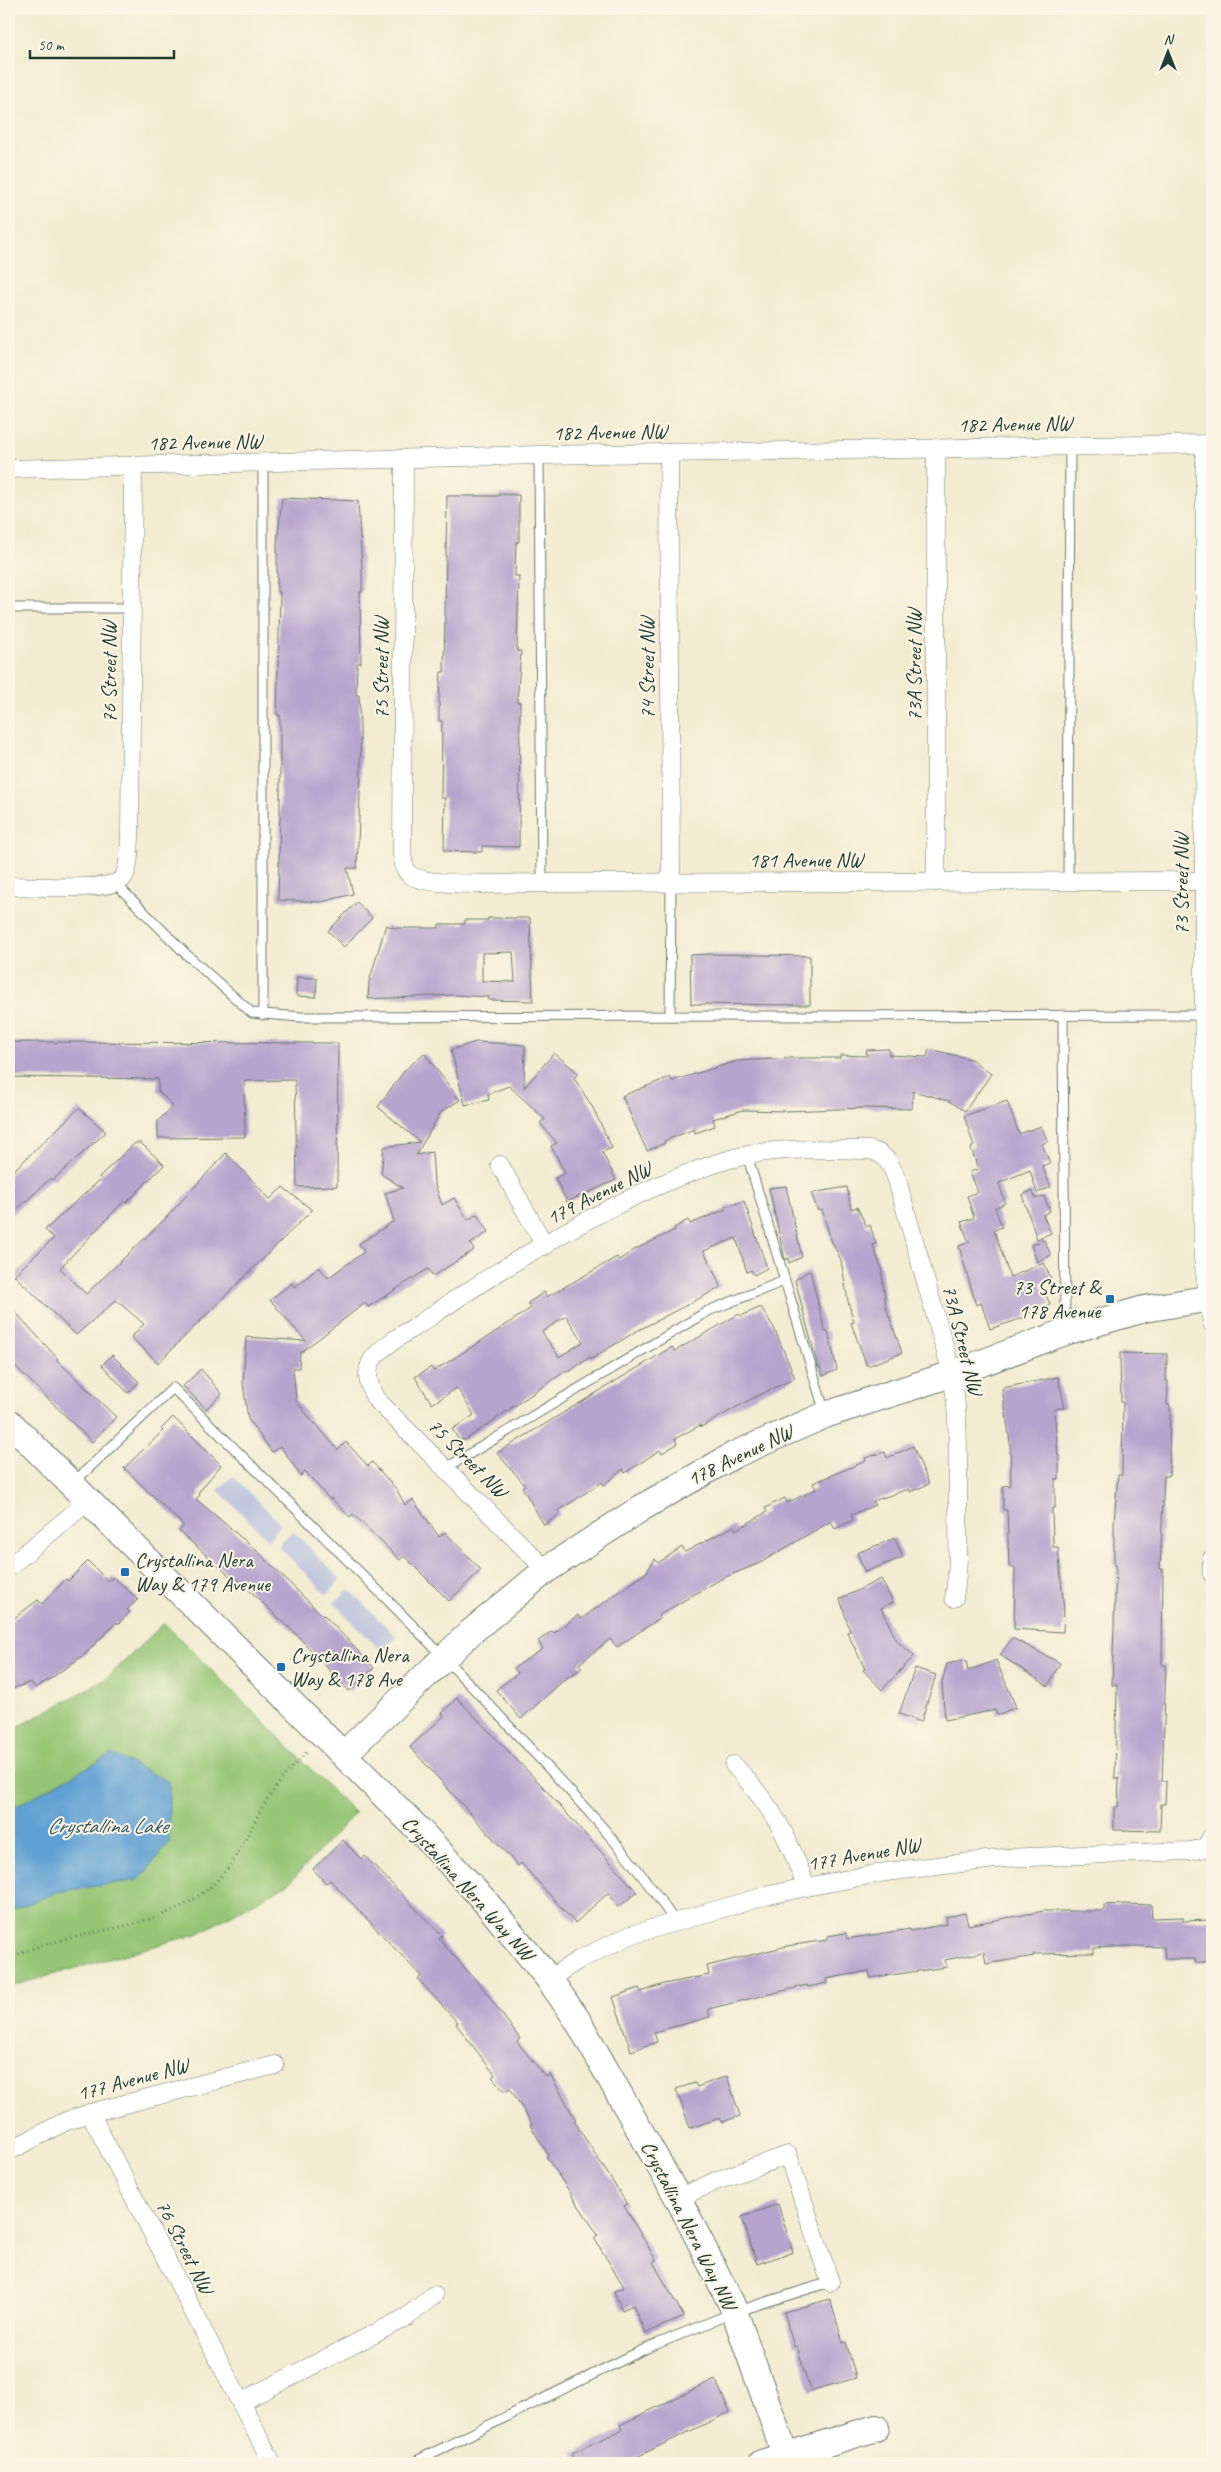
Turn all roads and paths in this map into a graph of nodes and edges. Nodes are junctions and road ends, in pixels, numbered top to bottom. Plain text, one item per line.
1 (1208, 444) edge
2 (1070, 446) junction
3 (936, 448) junction
4 (669, 453) junction
5 (539, 456) junction
6 (404, 460) junction
7 (263, 464) junction
8 (133, 466) junction
9 (9, 469) edge
10 (9, 608) edge
11 (132, 608) junction
12 (409, 874) joint
13 (120, 881) junction
14 (1068, 881) junction
15 (1204, 881) junction
16 (936, 882) junction
17 (542, 883) junction
18 (671, 883) junction
19 (9, 886) edge
20 (263, 1015) junction
21 (1063, 1015) junction
22 (1204, 1015) junction
23 (670, 1016) junction
24 (747, 1155) junction
25 (887, 1159) joint
26 (500, 1165) dead end
27 (545, 1246) junction
28 (784, 1281) junction
29 (1211, 1307) edge
30 (1065, 1332) junction
31 (368, 1373) joint
32 (952, 1374) junction
33 (825, 1415) junction
34 (9, 1422) edge
35 (446, 1468) junction
36 (79, 1494) junction
37 (1212, 1558) edge
38 (9, 1567) edge
39 (546, 1570) junction
40 (1212, 1574) edge
41 (954, 1598) dead end
42 (445, 1657) junction
43 (310, 1749) dead end
44 (344, 1754) junction
45 (734, 1764) dead end
46 (1208, 1842) edge
47 (806, 1887) junction
48 (675, 1922) junction
49 (9, 1958) edge
50 (548, 1979) junction
51 (275, 2065) dead end
52 (90, 2112) junction
53 (9, 2151) edge
54 (678, 2198) junction
55 (830, 2282) joint
56 (434, 2295) dead end
57 (735, 2312) junction
58 (240, 2402) junction
59 (876, 2428) dead end
60 (774, 2459) edge
61 (272, 2463) edge
62 (412, 2463) edge

1 - 2 street, 182 Avenue NW
1 - 15 street, 73 Street NW
2 - 3 street, 182 Avenue NW
2 - 14 lane
3 - 4 street, 182 Avenue NW
3 - 16 street, 73A Street NW
4 - 5 street, 182 Avenue NW
4 - 18 street, 74 Street NW
5 - 6 street, 182 Avenue NW
5 - 17 lane
6 - 7 street, 182 Avenue NW
6 - 12 street, 75 Street NW
7 - 8 street, 182 Avenue NW
7 - 20 lane
8 - 9 street, 182 Avenue NW
8 - 11 street, 76 Street NW
10 - 11 lane
11 - 13 street, 76 Street NW
12 - 17 street, 181 Avenue NW
13 - 19 street
13 - 20 lane
14 - 15 street, 181 Avenue NW
14 - 16 street, 181 Avenue NW
15 - 22 street, 73 Street NW
16 - 18 street, 181 Avenue NW
17 - 18 street, 181 Avenue NW
18 - 23 lane
20 - 23 lane
21 - 22 lane
21 - 23 lane
21 - 30 lane
22 - 29 street, 73 Street NW
24 - 25 street, 179 Avenue NW
24 - 27 street, 179 Avenue NW
24 - 28 lane
25 - 32 street, 73A Street NW
26 - 27 street
27 - 31 street, 179 Avenue NW
28 - 33 lane
28 - 35 lane
29 - 30 street, 178 Avenue NW
30 - 32 street, 178 Avenue NW
31 - 35 street, 75 Street NW
32 - 33 street, 178 Avenue NW
32 - 41 street, 73A Street NW
33 - 39 street, 178 Avenue NW
34 - 36 street, Crystallina Nera Way NW
35 - 39 street, 75 Street NW
36 - 38 street
36 - 42 lane
36 - 44 street, Crystallina Nera Way NW
37 - 40 street
39 - 42 street, 178 Avenue NW
42 - 44 street, 178 Avenue NW
42 - 48 lane
43 - 49 path
44 - 50 street, Crystallina Nera Way NW
45 - 47 street
46 - 47 street, 177 Avenue NW
47 - 48 street, 177 Avenue NW
48 - 50 street, 177 Avenue NW
50 - 54 street, Crystallina Nera Way NW
51 - 52 street, 177 Avenue NW
52 - 53 street, 177 Avenue NW
52 - 58 street, 76 Street NW
54 - 55 street
54 - 57 street, Crystallina Nera Way NW
55 - 57 lane
56 - 58 street
57 - 60 street, Crystallina Nera Way NW
57 - 62 lane
58 - 61 street, 76 Street NW
59 - 60 street

